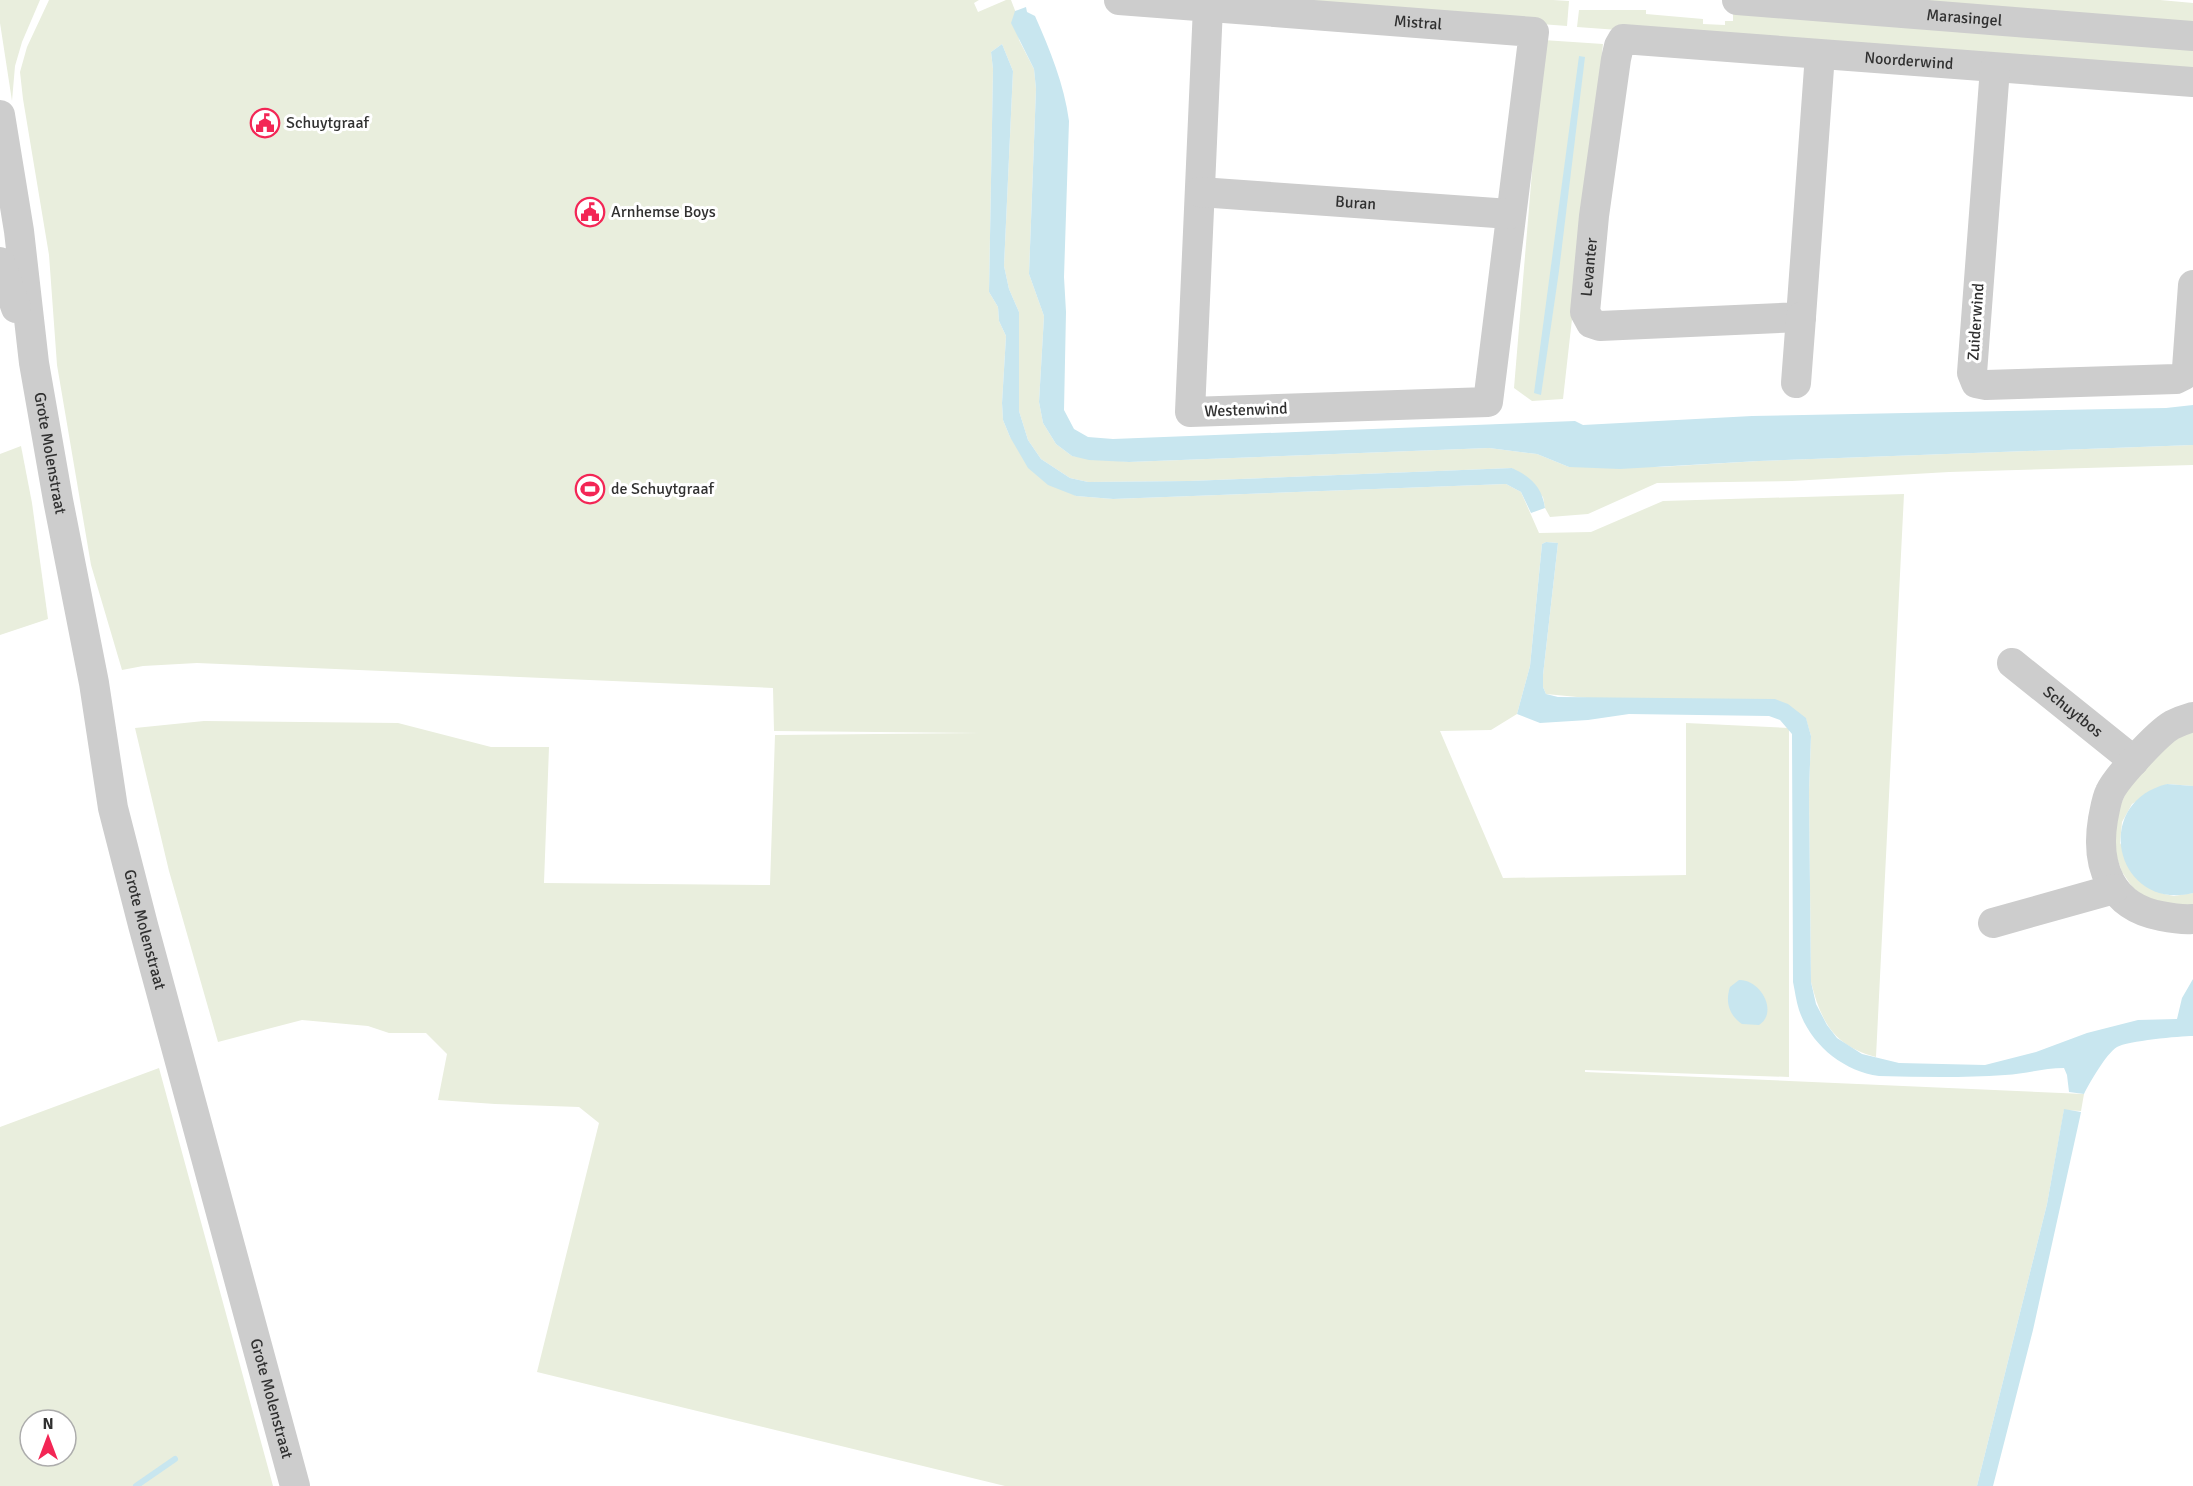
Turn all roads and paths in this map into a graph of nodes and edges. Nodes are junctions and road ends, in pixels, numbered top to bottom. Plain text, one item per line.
1 (1119, 0) edge
2 (1737, 0) edge
3 (1787, 2) edge
4 (1209, 3) edge
5 (2193, 36) edge
6 (1620, 49) joint
7 (1820, 54) junction
8 (1995, 68) junction
9 (2193, 82) edge
10 (0, 115) edge
11 (1200, 192) junction
12 (1510, 214) junction
13 (0, 262) edge
14 (2193, 285) edge
15 (1801, 317) junction
16 (34, 363) junction
17 (1796, 383) dead end
18 (2012, 663) dead end
19 (2193, 717) edge
20 (2134, 761) junction
21 (2114, 889) junction
22 (2193, 919) edge
23 (1994, 923) dead end
24 (295, 1486) edge

1 - 4 street, Mistral
2 - 3 street, Marasingel
3 - 5 street, Marasingel
4 - 11 street, Westenwind
4 - 12 street, Mistral
6 - 7 street, Noorderwind
6 - 15 street, Levanter
7 - 8 street, Noorderwind
7 - 15 street
8 - 9 street, Noorderwind
8 - 14 street, Zuiderwind
10 - 16 street, Grote Molenstraat
11 - 12 street, Buran
11 - 12 street, Westenwind
13 - 16 street, Grote Molenstraat
15 - 17 street
16 - 24 street, Grote Molenstraat
18 - 20 street, Schuytbos
19 - 20 street
20 - 21 street
21 - 22 street
21 - 23 street

